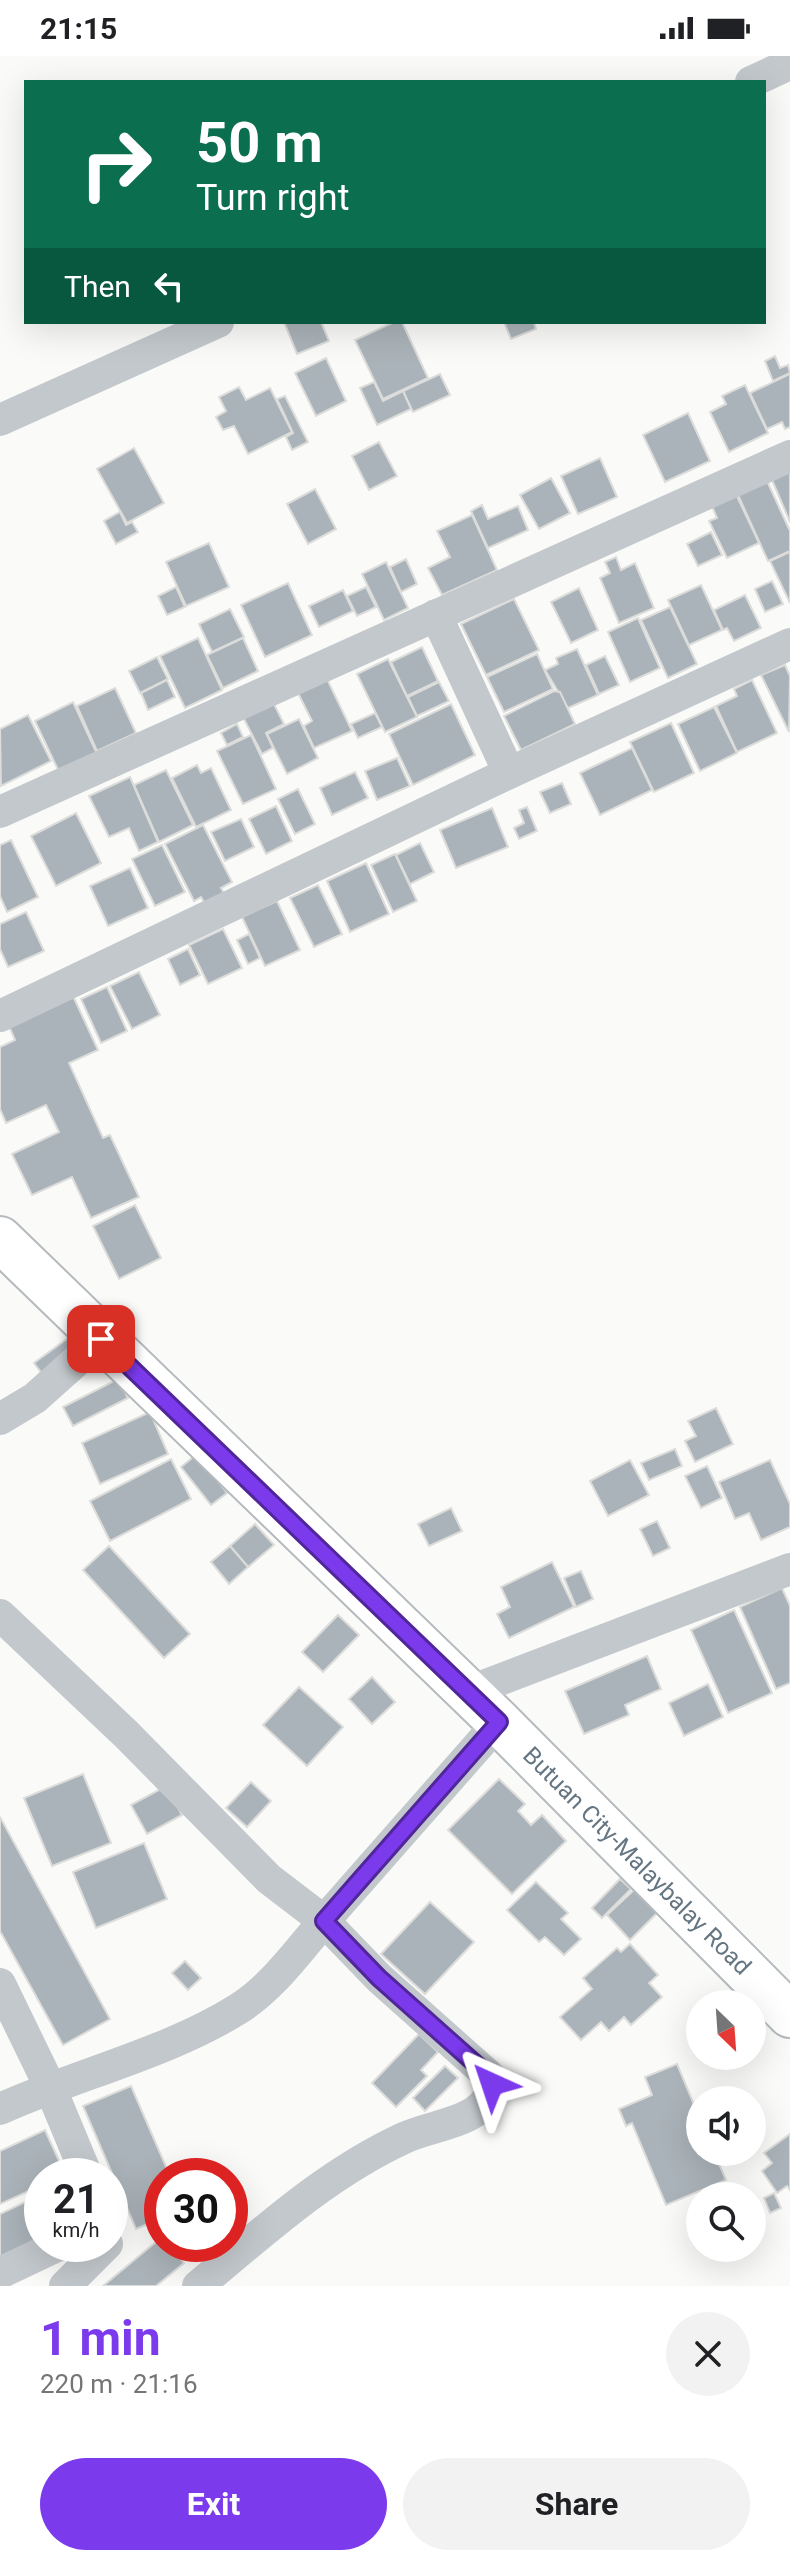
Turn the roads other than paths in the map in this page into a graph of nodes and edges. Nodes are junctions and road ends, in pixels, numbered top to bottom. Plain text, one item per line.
1 (790, 64) edge
2 (755, 80) edge
3 (214, 324) edge
4 (0, 420) edge
5 (790, 456) edge
6 (436, 615) junction
7 (790, 644) edge
8 (509, 773) junction
9 (0, 812) edge
10 (0, 1016) edge
11 (0, 1239) edge
12 (101, 1339) junction
13 (0, 1419) edge
14 (790, 1569) edge
15 (0, 1615) edge
16 (468, 1692) junction
17 (499, 1722) junction
18 (324, 1921) junction
19 (0, 1984) edge
20 (790, 2015) edge
21 (50, 2087) junction
22 (0, 2109) edge
23 (80, 2158) edge
24 (24, 2262) edge
25 (89, 2262) edge
26 (0, 2273) edge
27 (65, 2286) edge
28 (198, 2286) edge

1 - 2 street
3 - 4 street
5 - 6 street
6 - 8 street
6 - 9 street
7 - 8 street
8 - 10 street
11 - 12 main road, Butuan City-Malaybalay Road
12 - 13 street
12 - 16 main road, Butuan City-Malaybalay Road
14 - 16 street
15 - 18 street
16 - 17 main road, Butuan City-Malaybalay Road
17 - 18 street
17 - 20 main road, Butuan City-Malaybalay Road
18 - 21 street
18 - 28 street
19 - 21 street
21 - 22 street
21 - 23 street
24 - 26 street
25 - 27 street

